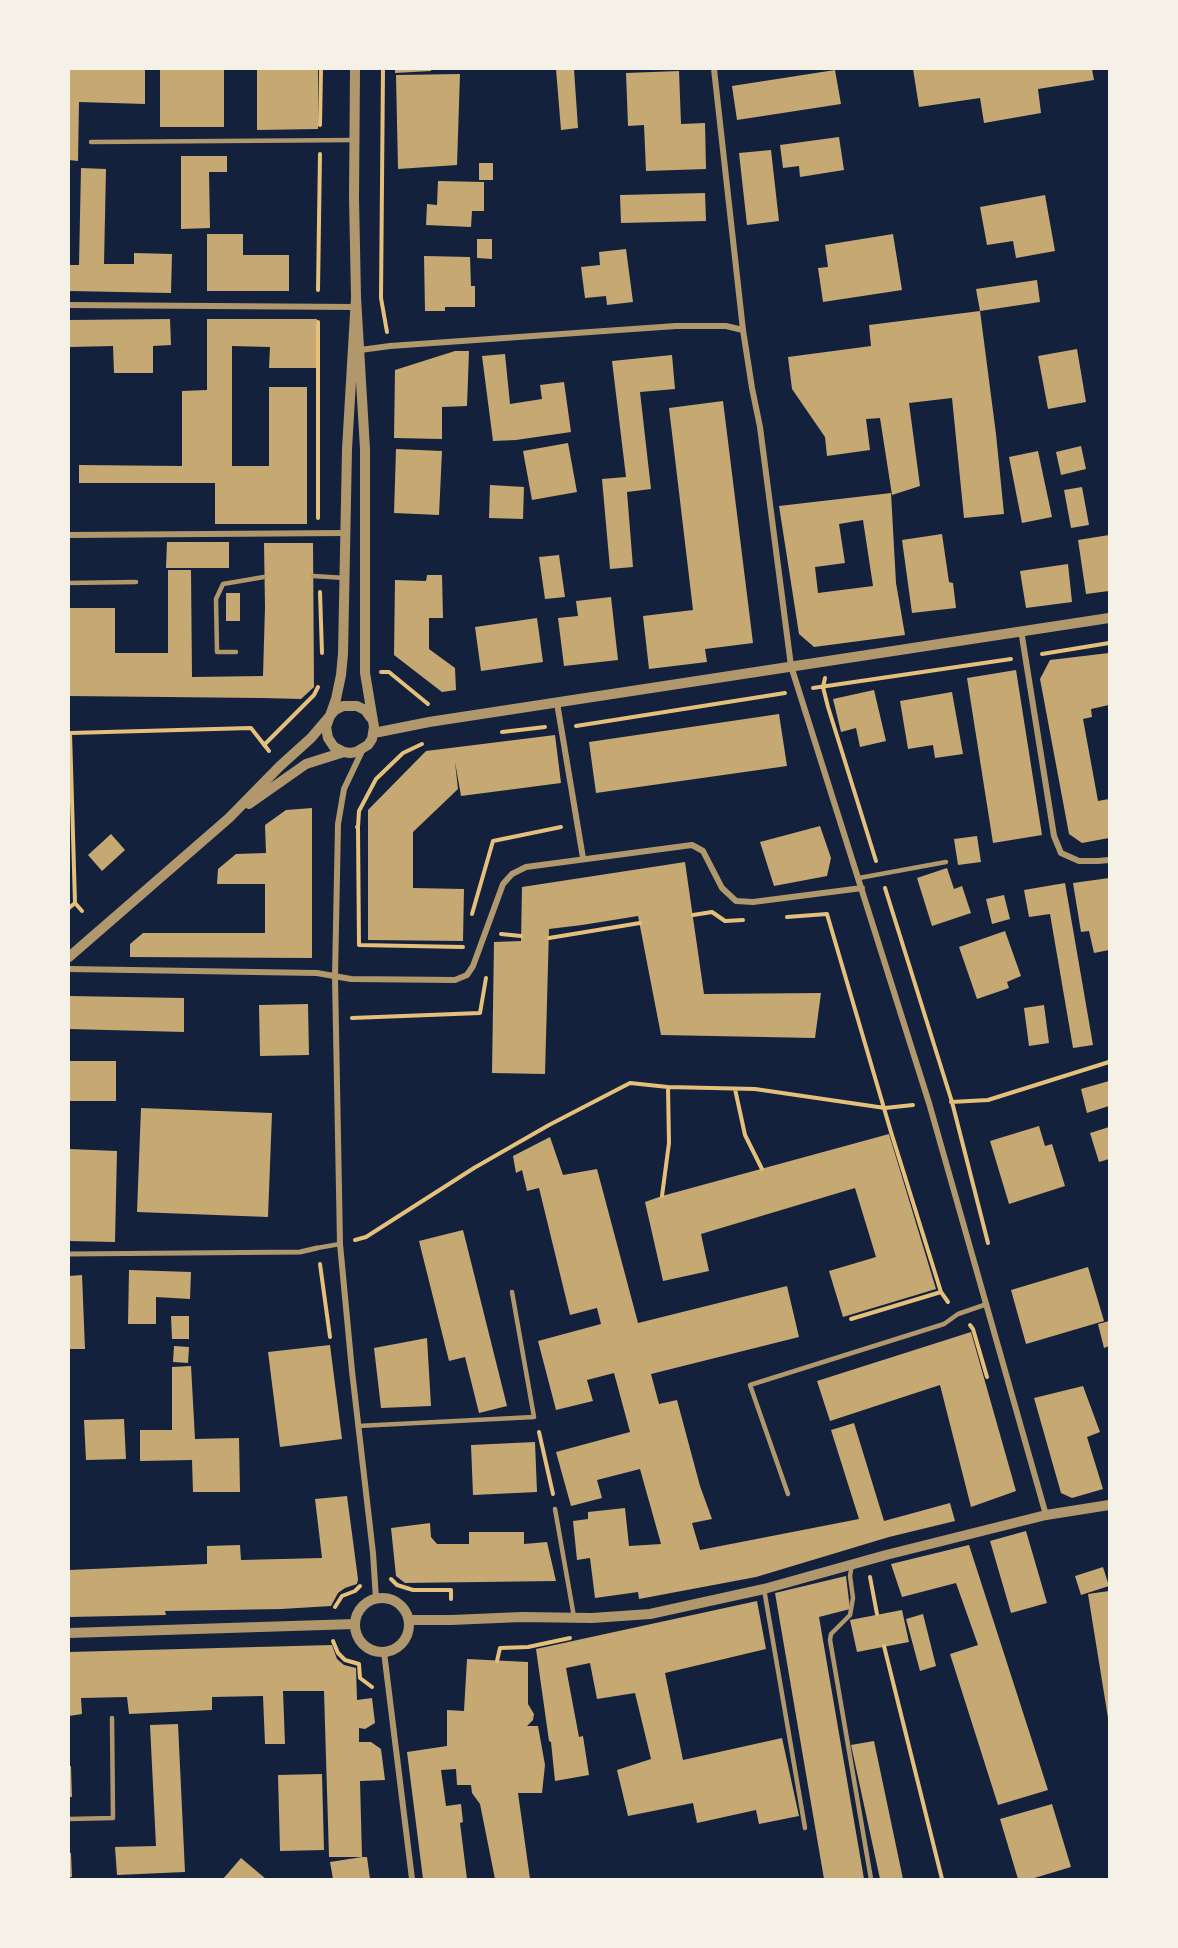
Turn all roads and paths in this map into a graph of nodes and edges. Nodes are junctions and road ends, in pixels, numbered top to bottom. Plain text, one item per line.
1 (321, 69) edge
2 (355, 69) edge
3 (383, 69) edge
4 (714, 69) edge
5 (355, 140) junction
6 (320, 141) junction
7 (91, 142) dead end
8 (355, 302) junction
9 (69, 305) edge
10 (318, 307) junction
11 (743, 330) junction
12 (390, 346) junction
13 (360, 350) junction
14 (318, 533) junction
15 (346, 533) junction
16 (69, 535) edge
17 (313, 576) dead end
18 (320, 577) junction
19 (264, 578) dead end
20 (345, 578) junction
21 (136, 582) dead end
22 (69, 583) edge
23 (1109, 618) edge
24 (1021, 630) junction
25 (1109, 643) edge
26 (237, 652) dead end
27 (322, 655) dead end
28 (1026, 657) junction
29 (791, 666) junction
30 (375, 673) dead end
31 (323, 678) dead end
32 (800, 690) junction
33 (557, 703) junction
34 (329, 717) junction
35 (373, 721) junction
36 (429, 722) junction
37 (561, 727) junction
38 (69, 733) edge
39 (374, 733) junction
40 (492, 733) dead end
41 (264, 745) junction
42 (362, 749) junction
43 (344, 752) junction
44 (273, 757) dead end
45 (229, 818) junction
46 (338, 824) junction
47 (577, 824) junction
48 (358, 827) junction
49 (583, 858) junction
50 (1109, 860) edge
51 (945, 862) dead end
52 (859, 878) junction
53 (862, 888) junction
54 (75, 903) junction
55 (69, 908) edge
56 (82, 911) dead end
57 (693, 915) dead end
58 (782, 917) dead end
59 (748, 920) dead end
60 (640, 923) dead end
61 (470, 924) dead end
62 (582, 926) dead end
63 (584, 932) junction
64 (549, 938) dead end
65 (464, 947) dead end
66 (69, 957) edge
67 (69, 969) edge
68 (335, 977) junction
69 (1109, 1062) edge
70 (668, 1087) junction
71 (735, 1089) junction
72 (929, 1103) junction
73 (885, 1108) junction
74 (762, 1169) dead end
75 (662, 1196) dead end
76 (340, 1244) junction
77 (317, 1248) joint
78 (69, 1254) edge
79 (512, 1292) dead end
80 (940, 1292) junction
81 (987, 1304) junction
82 (958, 1314) junction
83 (851, 1319) dead end
84 (989, 1384) dead end
85 (534, 1417) junction
86 (358, 1426) junction
87 (788, 1494) dead end
88 (1109, 1505) edge
89 (555, 1509) joint
90 (1046, 1515) junction
91 (867, 1561) junction
92 (852, 1564) junction
93 (764, 1589) junction
94 (376, 1599) junction
95 (877, 1614) dead end
96 (574, 1617) junction
97 (409, 1620) junction
98 (355, 1624) junction
99 (69, 1633) edge
100 (884, 1646) dead end
101 (384, 1652) junction
102 (112, 1718) dead end
103 (69, 1819) edge
104 (805, 1828) dead end
105 (412, 1879) edge
106 (871, 1879) edge
107 (942, 1879) edge

1 - 6 path
2 - 5 street
3 - 12 path
4 - 11 street
5 - 6 lane
5 - 8 street
6 - 7 lane
6 - 10 path
8 - 10 street
8 - 13 street
8 - 15 street
9 - 10 street
10 - 14 path
11 - 12 street
11 - 29 street
12 - 13 street
13 - 35 street
14 - 15 street
14 - 16 street
15 - 20 street
17 - 18 lane
18 - 20 lane
18 - 27 path
19 - 26 lane
20 - 34 street
21 - 22 lane
23 - 24 street
24 - 28 street
24 - 29 street
25 - 28 path
28 - 32 path
28 - 50 street
29 - 32 street
29 - 33 street
30 - 36 path
31 - 41 path
32 - 37 path
32 - 52 street
33 - 36 street
33 - 37 street
34 - 35 street
34 - 43 street
34 - 45 street
35 - 39 street
36 - 39 street
36 - 48 path
37 - 40 path
37 - 47 street
38 - 41 path
38 - 54 path
39 - 42 street
41 - 44 path
42 - 43 street
42 - 46 street
43 - 45 street
45 - 66 street
46 - 48 path
46 - 68 street
47 - 49 street
47 - 61 path
48 - 65 path
49 - 53 street
49 - 68 street
51 - 52 lane
52 - 53 street
53 - 72 street
54 - 55 path
54 - 56 path
57 - 59 path
58 - 73 path
60 - 63 path
62 - 63 path
63 - 64 path
67 - 68 street
68 - 76 street
69 - 72 path
70 - 71 path
70 - 75 path
70 - 76 path
71 - 73 path
71 - 74 path
72 - 73 path
72 - 81 street
73 - 80 path
76 - 77 lane
76 - 86 street
77 - 78 street
79 - 85 lane
80 - 82 path
80 - 83 path
81 - 82 lane
81 - 90 street
82 - 84 path
82 - 87 lane
85 - 86 lane
85 - 89 path
86 - 94 street
88 - 90 street
89 - 96 lane
90 - 91 street
91 - 92 street
91 - 95 path
92 - 93 street
92 - 106 lane
93 - 96 street
93 - 104 lane
94 - 97 street
94 - 98 street
96 - 97 street
97 - 101 street
98 - 99 street
98 - 101 street
100 - 107 path
101 - 105 street
102 - 103 lane

